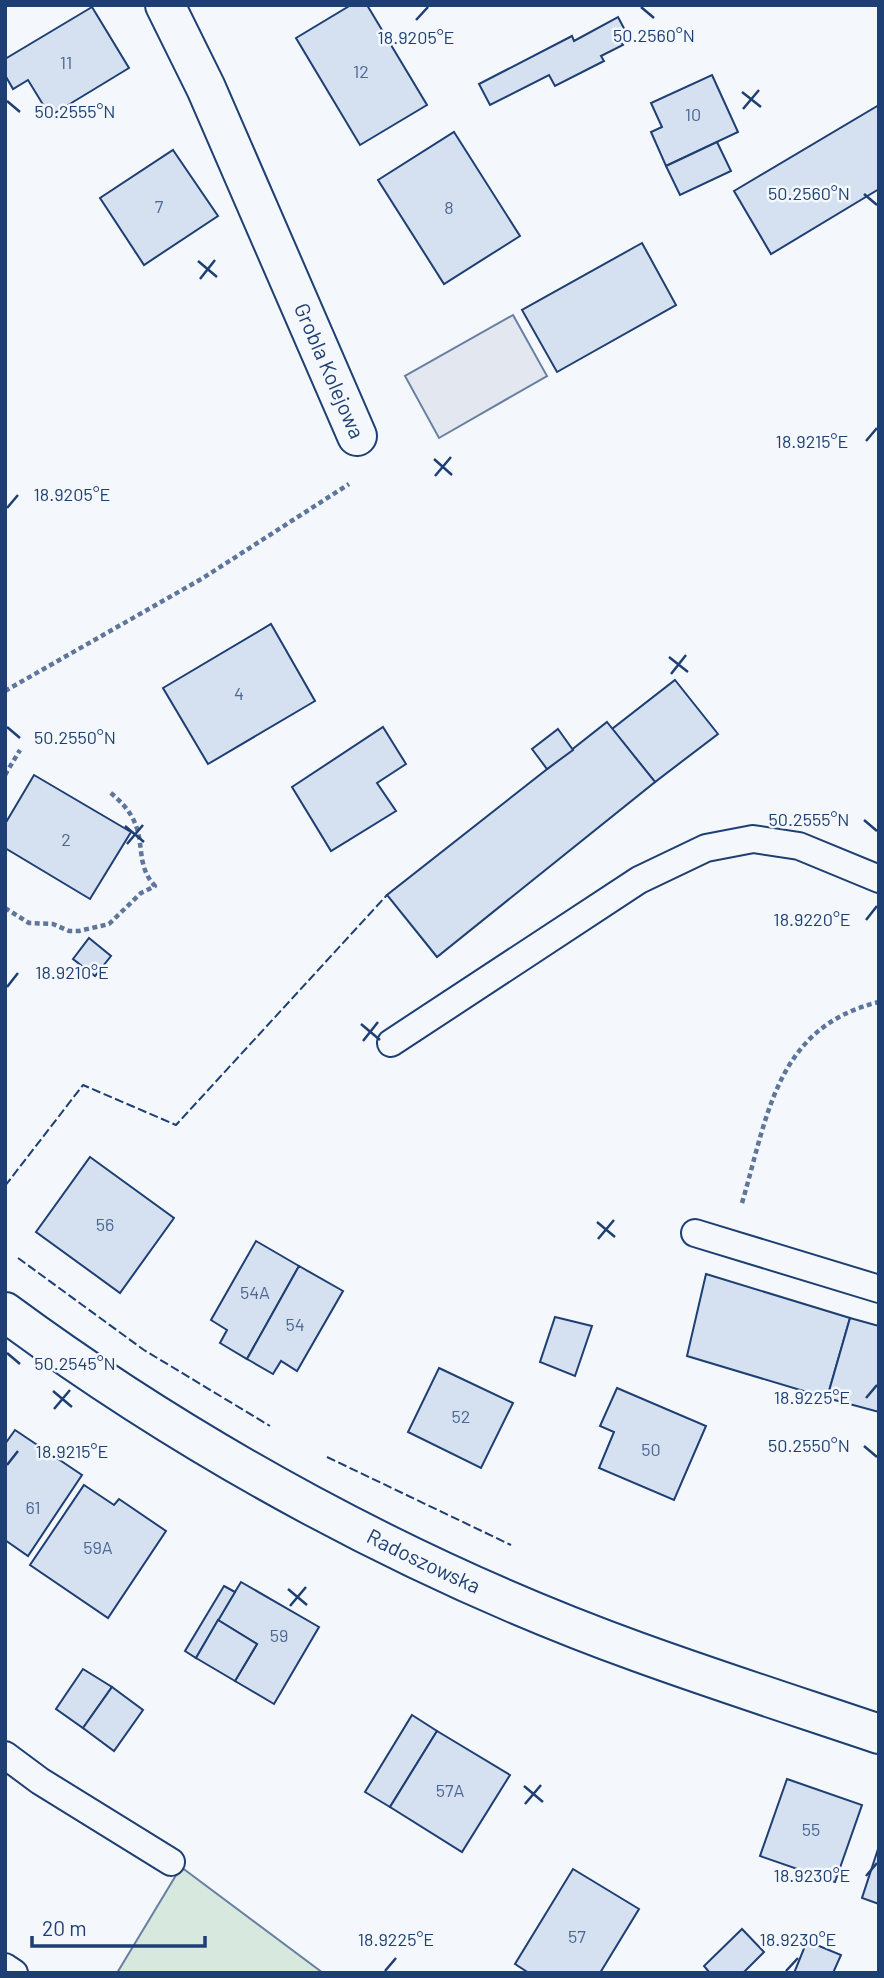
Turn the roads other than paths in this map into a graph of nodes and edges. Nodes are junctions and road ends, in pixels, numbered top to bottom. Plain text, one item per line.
1 (165, 5) edge
2 (357, 436) road end
3 (879, 879) edge
4 (391, 1043) dead end
5 (695, 1233) dead end
6 (879, 1289) edge
7 (5, 1312) edge
8 (879, 1734) edge
9 (5, 1755) edge
10 (171, 1862) dead end
11 (5, 1966) edge
12 (14, 1973) edge

1 - 2 street, Grobla Kolejowa
3 - 4 lane
5 - 6 lane
7 - 8 street, Radoszowska
9 - 10 lane
11 - 12 lane

